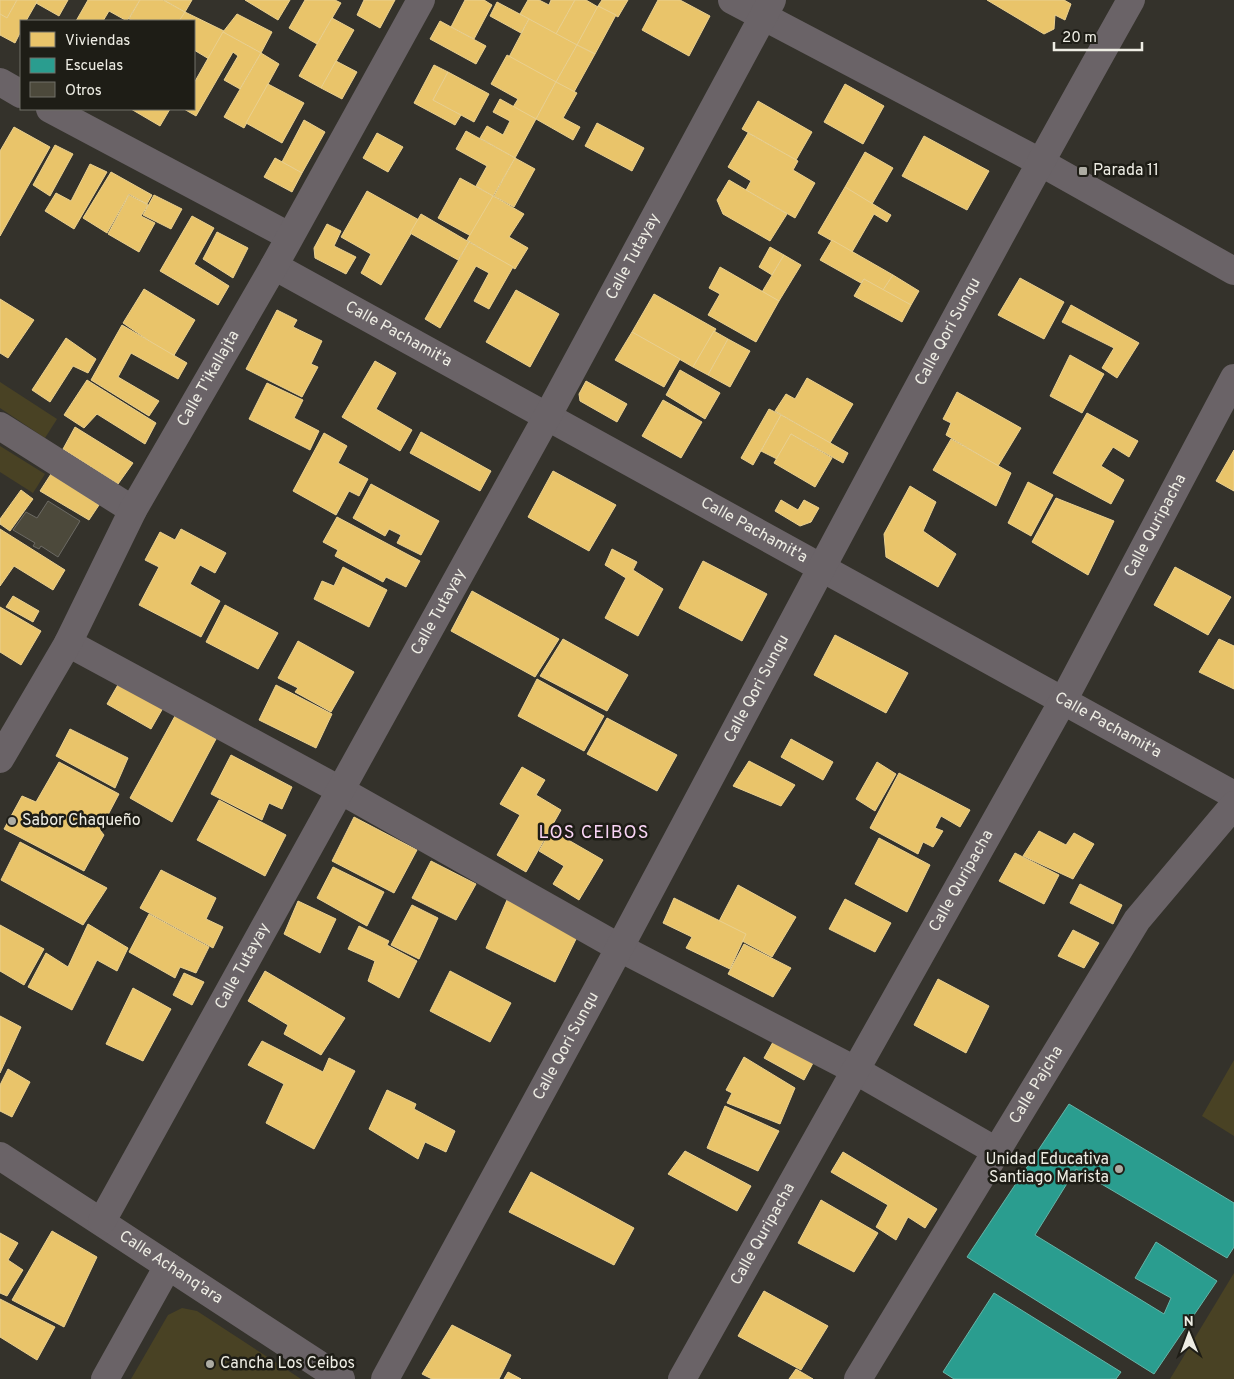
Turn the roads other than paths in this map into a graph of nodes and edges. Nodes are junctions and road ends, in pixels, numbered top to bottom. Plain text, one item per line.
1 (421, 0) edge
2 (732, 0) edge
3 (1131, 0) edge
4 (767, 8) edge
5 (0, 82) edge
6 (20, 93) edge
7 (52, 110) edge
8 (1040, 162) junction
9 (289, 236) junction
10 (274, 266) junction
11 (1234, 271) edge
12 (1234, 378) edge
13 (548, 415) junction
14 (0, 426) edge
15 (133, 510) junction
16 (821, 568) junction
17 (68, 643) junction
18 (1064, 699) junction
19 (0, 759) edge
20 (340, 790) junction
21 (1234, 795) edge
22 (1234, 805) edge
23 (620, 948) junction
24 (855, 1070) junction
25 (996, 1151) junction
26 (0, 1156) edge
27 (102, 1221) junction
28 (168, 1266) junction
29 (105, 1379) edge
30 (341, 1379) edge
31 (385, 1379) edge
32 (682, 1379) edge
33 (858, 1379) edge

1 - 9 street, Calle T'ikallajta
2 - 4 street
3 - 8 street, Calle Qori Sunqu
4 - 8 street
4 - 13 street, Calle Tutayay
5 - 6 street
7 - 9 street
8 - 11 street
8 - 16 street, Calle Qori Sunqu
9 - 10 street, Calle T'ikallajta
10 - 13 street, Calle Pachamit'a
10 - 15 street, Calle T'ikallajta
12 - 18 street, Calle Quripacha
13 - 16 street, Calle Pachamit'a
13 - 20 street, Calle Tutayay
14 - 15 street
15 - 17 street, Calle T'ikallajta
16 - 18 street, Calle Pachamit'a
16 - 23 street, Calle Qori Sunqu
17 - 19 street, Calle T'ikallajta
17 - 20 street
18 - 21 street, Calle Pachamit'a
18 - 24 street, Calle Quripacha
20 - 23 street
20 - 27 street, Calle Tutayay
22 - 25 street, Calle Pajcha
23 - 24 street
23 - 31 street, Calle Qori Sunqu
24 - 25 street
24 - 32 street, Calle Quripacha
25 - 33 street, Calle Pajcha
26 - 27 street, Calle Achanq'ara
27 - 28 street, Calle Achanq'ara
28 - 29 street
28 - 30 street, Calle Achanq'ara

